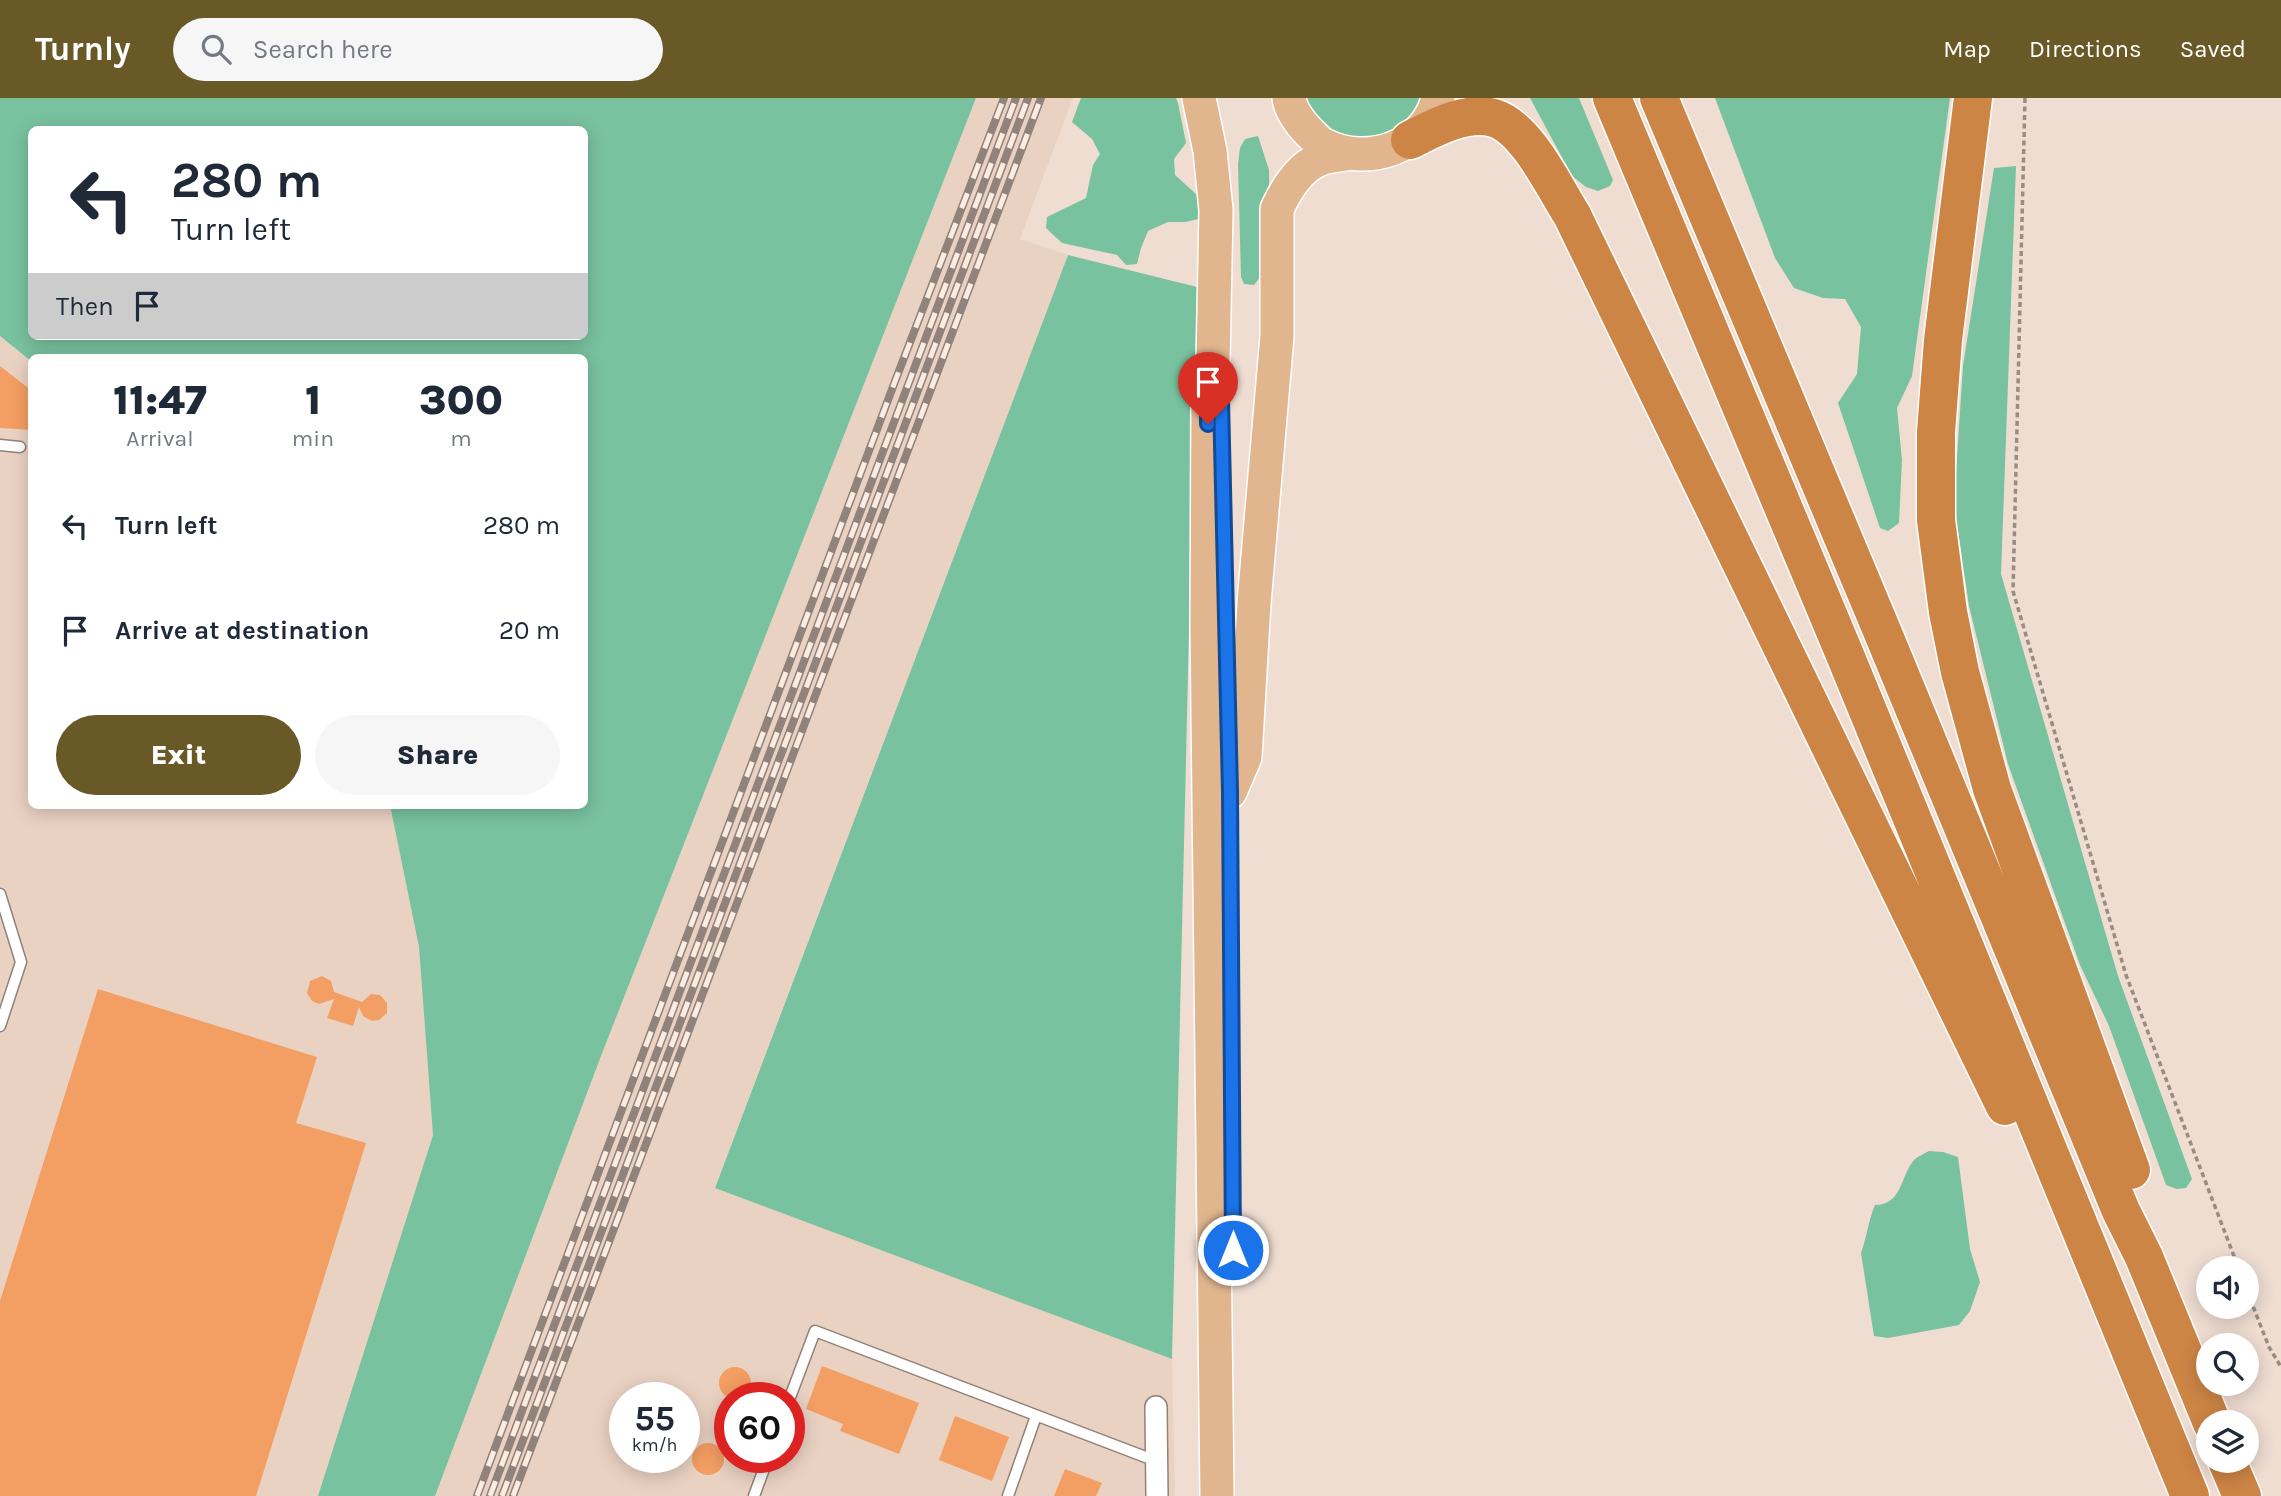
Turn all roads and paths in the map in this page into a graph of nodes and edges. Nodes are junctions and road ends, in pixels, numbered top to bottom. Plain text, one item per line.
1 (1199, 98) edge
2 (1289, 98) edge
3 (1438, 98) edge
4 (1612, 98) edge
5 (1659, 98) edge
6 (1973, 98) edge
7 (2025, 98) edge
8 (1410, 140) junction
9 (1346, 154) junction
10 (1213, 363) junction
11 (0, 445) edge
12 (20, 447) dead end
13 (1230, 792) junction
14 (0, 894) edge
15 (0, 1026) edge
16 (2056, 1169) junction
17 (2234, 1256) edge
18 (2144, 1257) junction
19 (2258, 1319) edge
20 (2281, 1367) edge
21 (796, 1382) edge
22 (1156, 1407) dead end
23 (2207, 1410) edge
24 (1036, 1416) junction
25 (1156, 1461) junction
26 (762, 1473) edge
27 (2232, 1473) edge
28 (754, 1496) edge
29 (1008, 1496) edge
30 (1157, 1496) edge
31 (1217, 1496) edge
32 (1235, 1496) edge
33 (2190, 1496) edge
34 (2242, 1496) edge

1 - 10 main road
2 - 9 main road
3 - 8 main road
4 - 16 highway
5 - 18 highway
6 - 18 highway
7 - 17 path
8 - 9 main road
8 - 16 highway
9 - 13 main road
10 - 13 main road
10 - 31 main road
11 - 12 lane
13 - 32 main road
14 - 15 lane
16 - 33 highway
18 - 23 highway
19 - 20 path
21 - 24 lane
22 - 25 street
24 - 25 lane
24 - 29 lane
25 - 30 street
26 - 28 lane
27 - 34 highway

